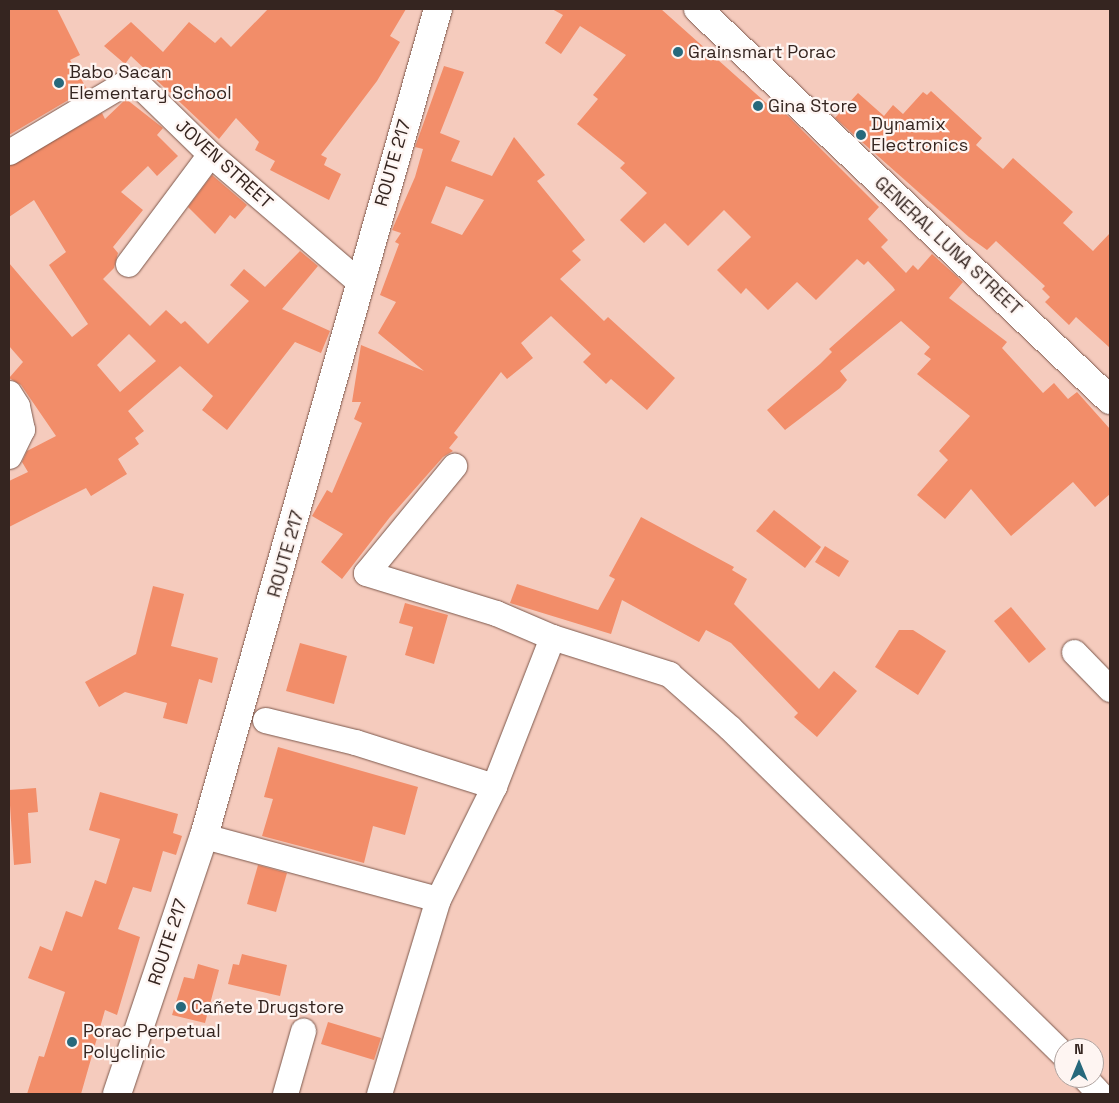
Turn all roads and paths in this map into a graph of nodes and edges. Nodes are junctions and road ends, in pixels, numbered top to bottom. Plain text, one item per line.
1 (438, 9) edge
2 (700, 9) edge
3 (9, 152) edge
4 (210, 154) junction
5 (128, 264) dead end
6 (358, 281) junction
7 (9, 393) edge
8 (1110, 400) edge
9 (9, 456) edge
10 (454, 466) dead end
11 (552, 637) junction
12 (1074, 652) dead end
13 (1110, 689) edge
14 (265, 720) dead end
15 (494, 786) junction
16 (204, 836) junction
17 (438, 899) junction
18 (303, 1031) dead end
19 (1054, 1045) edge
20 (117, 1094) edge
21 (285, 1094) edge
22 (380, 1094) edge

1 - 6 main road, ROUTE 217
2 - 8 main road, GENERAL LUNA STREET
3 - 4 street, JOVEN STREET
4 - 5 street
4 - 6 street, JOVEN STREET
6 - 16 main road, ROUTE 217
7 - 9 street
10 - 11 street
11 - 15 street
11 - 19 street
12 - 13 street
14 - 15 street
15 - 17 street
16 - 17 street
16 - 20 main road, ROUTE 217
17 - 22 street
18 - 21 street

